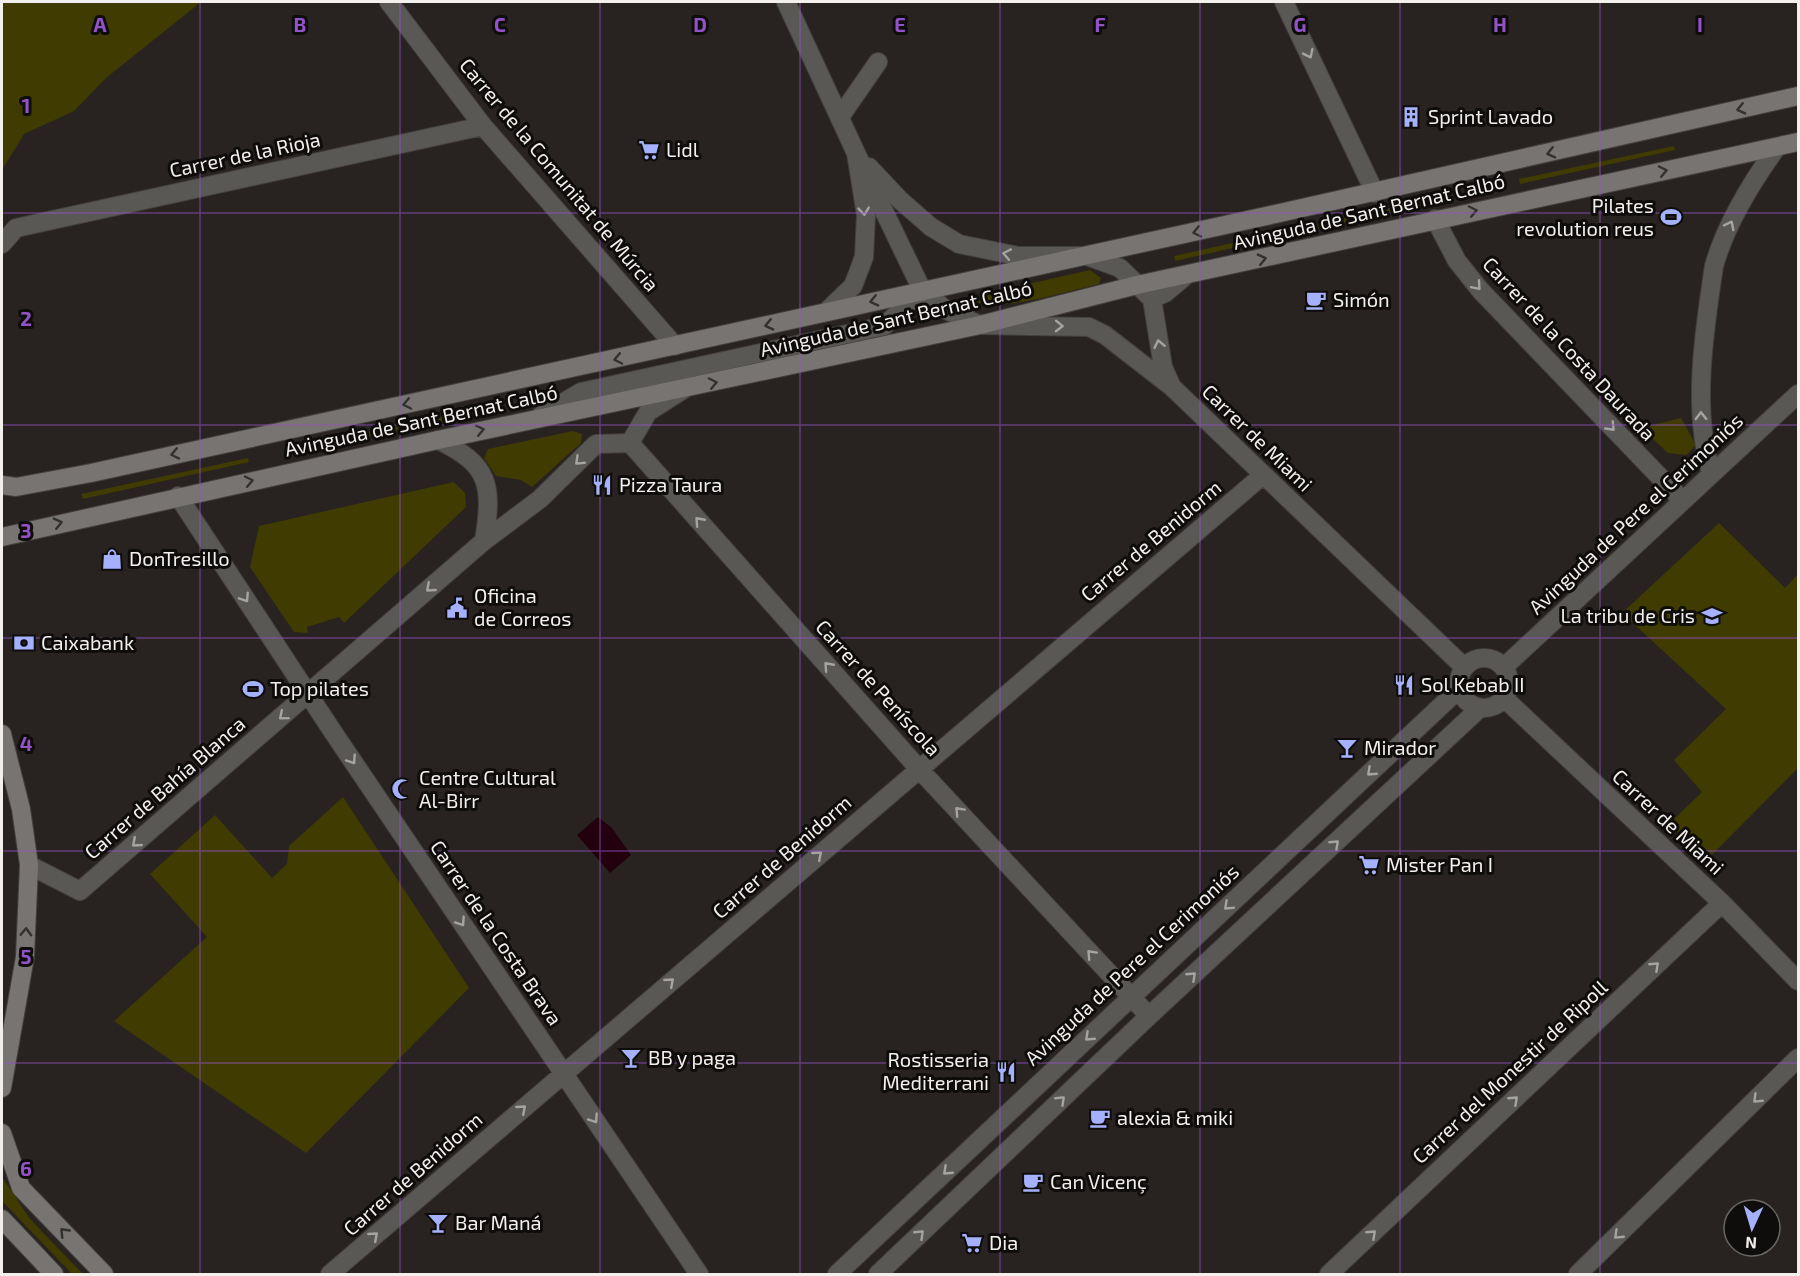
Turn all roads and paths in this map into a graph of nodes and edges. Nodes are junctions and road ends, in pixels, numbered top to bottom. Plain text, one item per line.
1 (389, 2) edge
2 (786, 2) edge
3 (1284, 2) edge
4 (878, 62) dead end
5 (1798, 96) edge
6 (840, 117) junction
7 (483, 126) junction
8 (1798, 142) edge
9 (1777, 147) junction
10 (856, 153) junction
11 (1375, 193) junction
12 (1435, 219) junction
13 (2, 244) edge
14 (1087, 256) junction
15 (1184, 277) junction
16 (1137, 285) junction
17 (922, 290) junction
18 (1152, 299) junction
19 (826, 312) junction
20 (980, 325) junction
21 (675, 346) junction
22 (1172, 387) junction
23 (684, 389) junction
24 (1798, 394) edge
25 (537, 418) junction
26 (438, 440) junction
27 (630, 443) junction
28 (1711, 474) junction
29 (1263, 475) junction
30 (2, 485) edge
31 (178, 496) junction
32 (1682, 500) junction
33 (2, 537) edge
34 (484, 540) junction
35 (1464, 667) junction
36 (1504, 667) junction
37 (1459, 689) junction
38 (308, 695) junction
39 (1504, 698) junction
40 (1480, 708) junction
41 (2, 734) edge
42 (919, 769) junction
43 (29, 866) junction
44 (1722, 903) junction
45 (1798, 981) edge
46 (1131, 997) junction
47 (1149, 1016) junction
48 (1798, 1058) edge
49 (563, 1074) junction
50 (2, 1088) edge
51 (2, 1133) edge
52 (2, 1220) edge
53 (54, 1275) edge
54 (104, 1275) edge
55 (330, 1275) edge
56 (699, 1275) edge
57 (837, 1275) edge
58 (878, 1275) edge
59 (1329, 1275) edge
60 (1578, 1275) edge

1 - 7 street, Carrer de la Comunitat de Múrcia
2 - 6 street
3 -> 11 street
4 - 6 street
5 -> 11 main road, Avinguda de Sant Bernat Calbó
6 - 10 street
7 - 13 street, Carrer de la Rioja
7 - 21 street, Carrer de la Comunitat de Múrcia
8 - 9 main road, Avinguda de Sant Bernat Calbó
12 -> 9 main road, Avinguda de Sant Bernat Calbó
28 -> 9 street
14 -> 10 street
10 - 17 street
10 -> 19 street
11 -> 14 main road, Avinguda de Sant Bernat Calbó
15 -> 12 main road, Avinguda de Sant Bernat Calbó
12 -> 32 street, Carrer de la Costa Daurada
14 - 16 street
14 - 17 main road, Avinguda de Sant Bernat Calbó
15 - 16 main road, Avinguda de Sant Bernat Calbó
15 - 18 street
16 - 18 street
16 - 20 main road, Avinguda de Sant Bernat Calbó
17 -> 19 main road, Avinguda de Sant Bernat Calbó
17 - 20 street
17 - 25 street
22 -> 18 street
19 -> 21 main road, Avinguda de Sant Bernat Calbó
20 -> 22 street, Carrer de Miami
23 -> 20 main road, Avinguda de Sant Bernat Calbó
21 -> 30 main road, Avinguda de Sant Bernat Calbó
22 - 29 street, Carrer de Miami
23 - 25 main road, Avinguda de Sant Bernat Calbó
23 - 27 street
24 - 28 street, Avinguda de Pere el Cerimoniós
26 -> 25 main road, Avinguda de Sant Bernat Calbó
31 -> 26 main road, Avinguda de Sant Bernat Calbó
26 - 34 street
27 -> 34 street, Carrer de Bahía Blanca
42 -> 27 street, Carrer de Peníscola
28 - 32 street, Avinguda de Pere el Cerimoniós
29 - 35 street, Carrer de Miami
29 - 42 street, Carrer de Benidorm
33 -> 31 main road, Avinguda de Sant Bernat Calbó
31 -> 38 street, Carrer de la Costa Brava
32 - 36 street, Avinguda de Pere el Cerimoniós
34 -> 38 street, Carrer de Bahía Blanca
35 - 36 street
35 - 37 street
36 - 39 street
37 - 40 street
37 -> 46 street, Avinguda de Pere el Cerimoniós
38 -> 43 street, Carrer de Bahía Blanca
38 -> 49 street, Carrer de la Costa Brava
39 - 40 street
39 - 44 street, Carrer de Miami
47 -> 40 street
41 - 43 main road
46 -> 42 street, Carrer de Peníscola
49 -> 42 street, Carrer de Benidorm
50 -> 43 main road
44 - 45 street, Carrer de Miami
59 -> 44 street, Carrer del Monestir de Ripoll
46 - 47 street, Carrer de Peníscola
46 -> 57 street, Avinguda de Pere el Cerimoniós
58 -> 47 street
48 -> 60 street
55 -> 49 street, Carrer de Benidorm
49 -> 56 street, Carrer de la Costa Brava
54 -> 51 main road
52 - 53 main road

